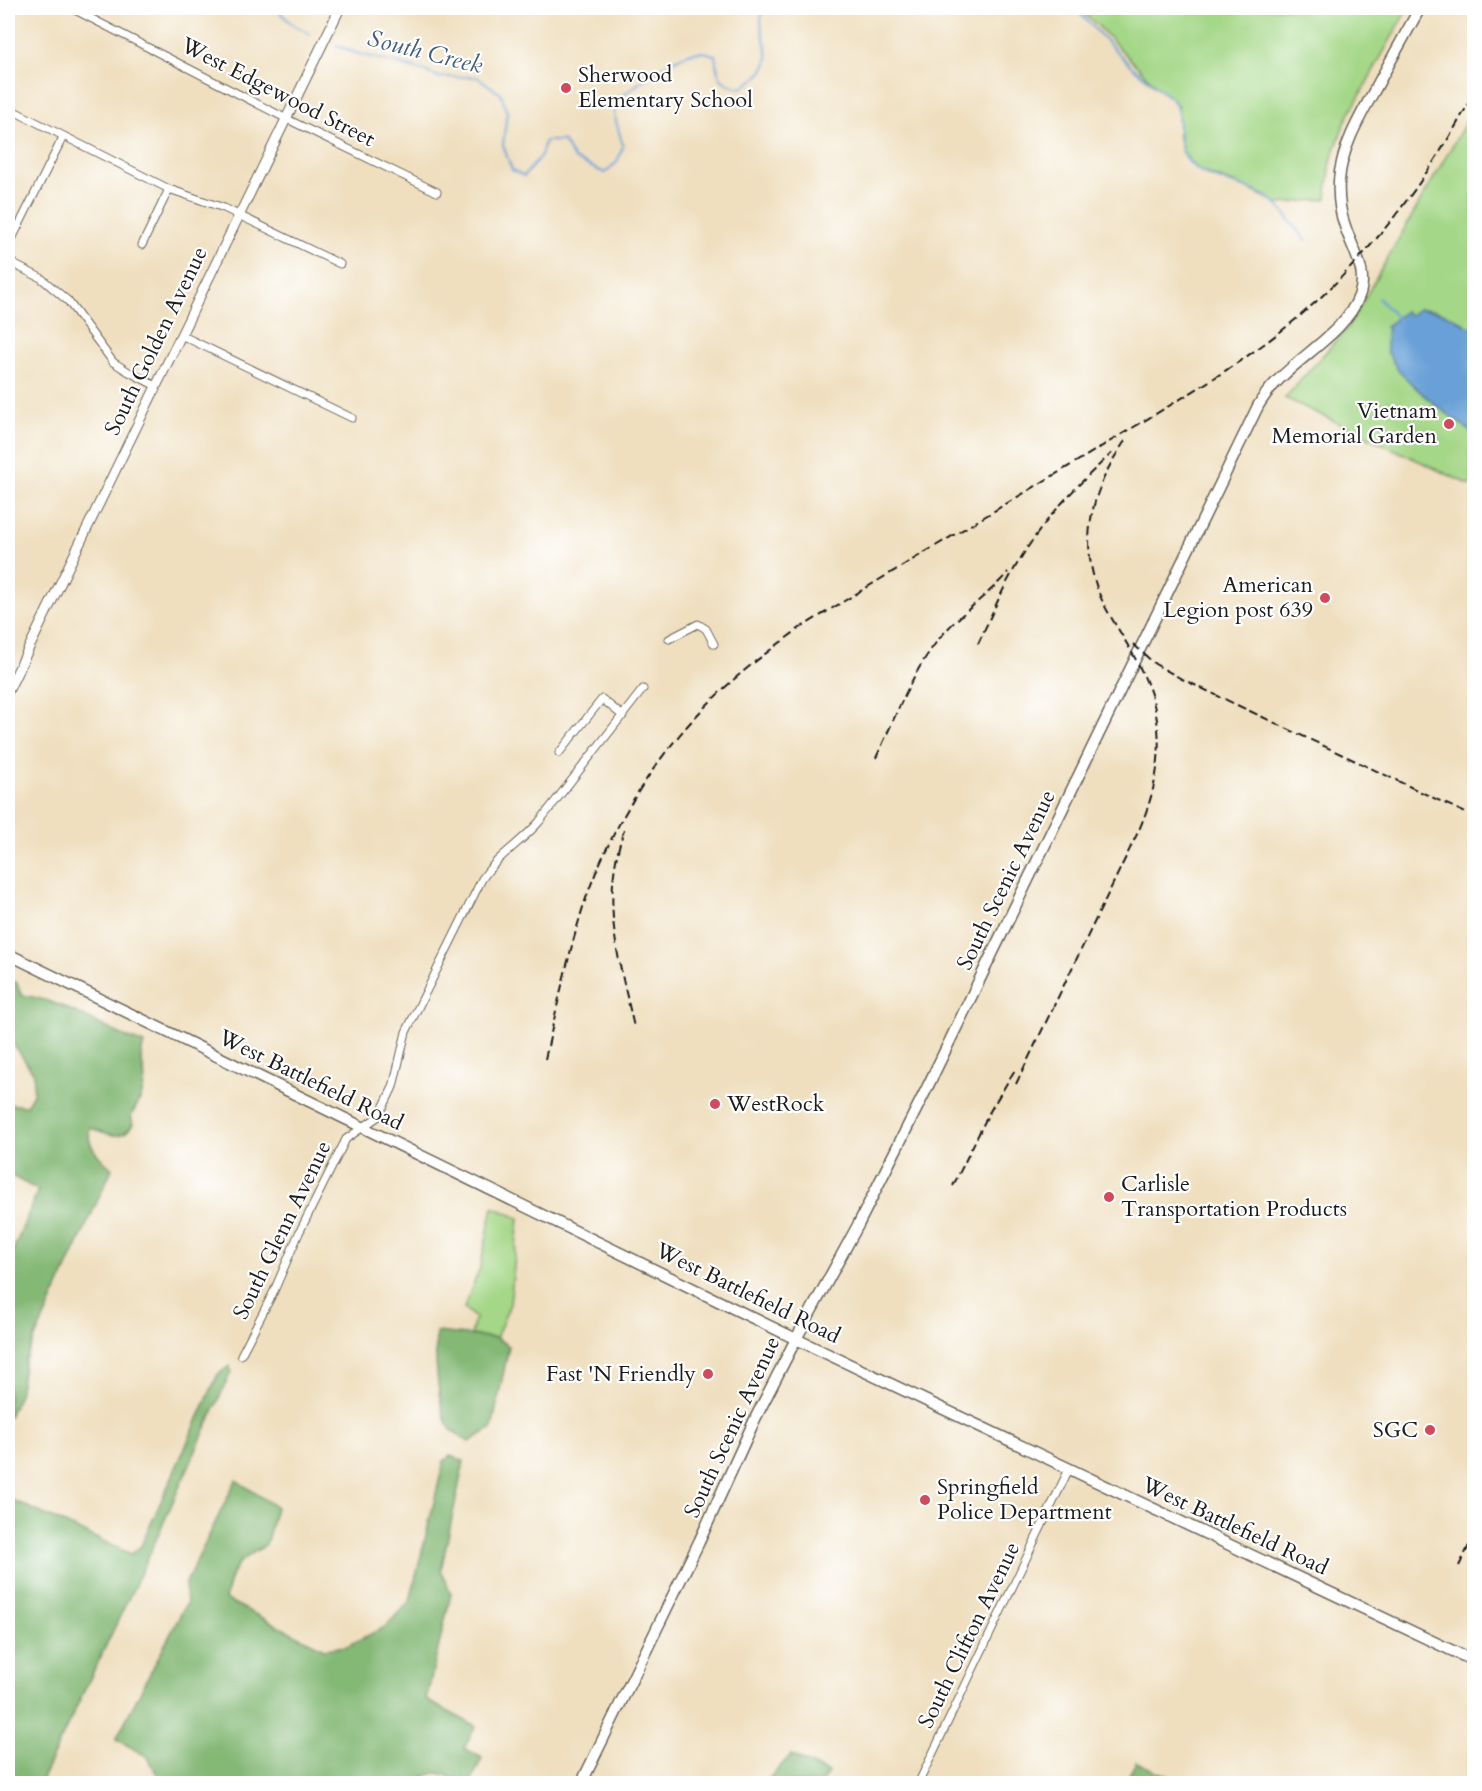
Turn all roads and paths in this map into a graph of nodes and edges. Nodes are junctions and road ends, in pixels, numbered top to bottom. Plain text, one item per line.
1 (71, 8) edge
2 (340, 8) edge
3 (1420, 8) edge
4 (8, 108) edge
5 (287, 119) junction
6 (63, 136) junction
7 (169, 189) junction
8 (437, 192) dead end
9 (239, 215) junction
10 (9, 245) edge
11 (142, 245) dead end
12 (340, 264) dead end
13 (181, 335) junction
14 (156, 386) junction
15 (352, 418) dead end
16 (669, 639) dead end
17 (714, 644) dead end
18 (643, 689) dead end
19 (8, 691) edge
20 (623, 716) junction
21 (559, 753) dead end
22 (8, 954) edge
23 (363, 1128) junction
24 (795, 1339) junction
25 (241, 1355) dead end
26 (1069, 1469) junction
27 (1474, 1661) edge
28 (581, 1784) edge
29 (918, 1784) edge

1 - 5 street, West Edgewood Street
2 - 5 street, South Golden Avenue
3 - 24 main road, South Scenic Avenue
4 - 6 street
5 - 8 street, West Edgewood Street
5 - 9 street, South Golden Avenue
6 - 7 street
6 - 10 street
7 - 9 street
7 - 11 street
9 - 12 street
9 - 13 street, South Golden Avenue
10 - 14 street
13 - 14 street, South Golden Avenue
13 - 15 street
14 - 19 street, South Golden Avenue
16 - 17 street
18 - 20 street, South Glenn Avenue
20 - 21 street
20 - 23 street, South Glenn Avenue
22 - 23 main road, West Battlefield Road
23 - 24 main road, West Battlefield Road
23 - 25 street, South Glenn Avenue
24 - 26 main road, West Battlefield Road
24 - 28 main road, South Scenic Avenue
26 - 27 main road, West Battlefield Road
26 - 29 street, South Clifton Avenue

